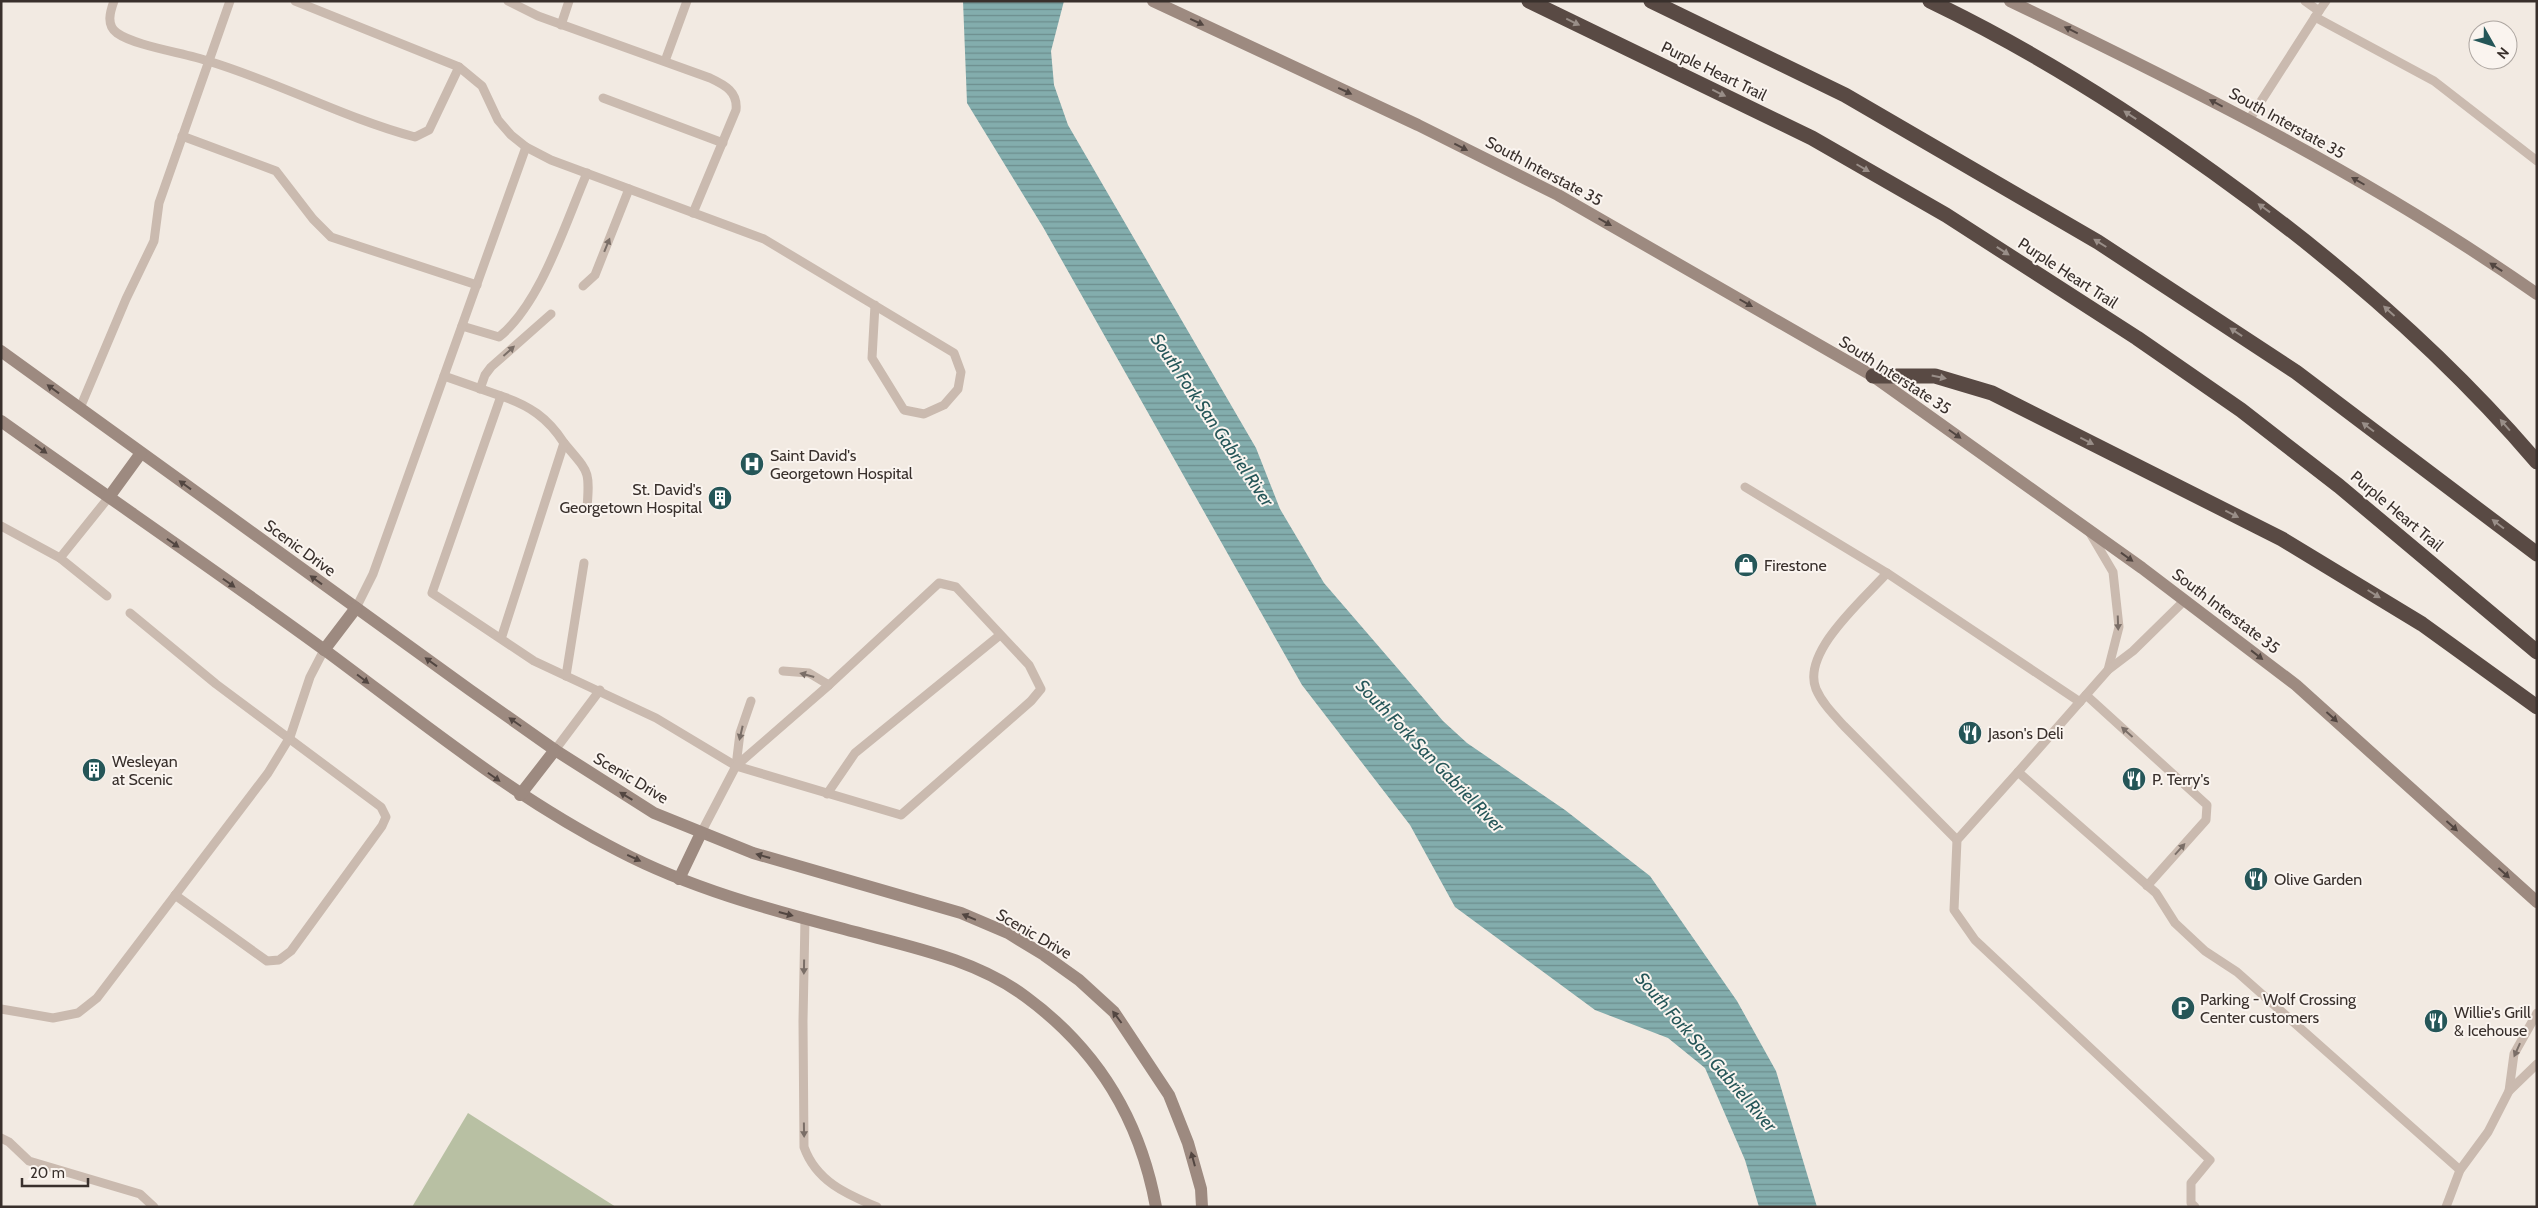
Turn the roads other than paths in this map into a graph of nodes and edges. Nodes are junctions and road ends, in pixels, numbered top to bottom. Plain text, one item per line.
1 (114, 1) edge
2 (230, 1) edge
3 (295, 1) edge
4 (508, 1) edge
5 (569, 1) edge
6 (687, 1) edge
7 (1153, 1) edge
8 (1529, 1) edge
9 (1651, 1) edge
10 (1930, 1) edge
11 (2010, 1) edge
12 (2305, 1) edge
13 (2326, 1) edge
14 (2317, 14) junction
15 (561, 24) junction
16 (209, 61) junction
17 (664, 62) junction
18 (459, 67) junction
19 (602, 98) dead end
20 (2249, 120) junction
21 (182, 136) junction
22 (722, 143) junction
23 (526, 147) junction
24 (2537, 160) edge
25 (587, 173) junction
26 (629, 189) junction
27 (693, 213) junction
28 (477, 285) junction
29 (583, 286) dead end
30 (2537, 294) edge
31 (875, 305) junction
32 (551, 314) dead end
33 (462, 326) junction
34 (1, 351) edge
35 (444, 376) junction
36 (1873, 376) junction
37 (480, 389) junction
38 (502, 396) junction
39 (80, 408) junction
40 (1, 421) edge
41 (564, 443) junction
42 (141, 454) junction
43 (2537, 462) edge
44 (1745, 487) dead end
45 (109, 497) junction
46 (587, 509) dead end
47 (1, 526) edge
48 (2088, 528) junction
49 (2537, 554) edge
50 (60, 558) junction
51 (584, 563) dead end
52 (1887, 573) junction
53 (107, 596) dead end
54 (2185, 600) junction
55 (356, 608) junction
56 (130, 613) dead end
57 (1000, 634) junction
58 (501, 639) junction
59 (324, 650) junction
60 (2537, 652) edge
61 (2108, 670) junction
62 (783, 671) dead end
63 (566, 676) junction
64 (829, 685) junction
65 (600, 690) junction
66 (2083, 699) junction
67 (751, 701) dead end
68 (2537, 707) edge
69 (290, 738) junction
70 (554, 750) junction
71 (736, 766) junction
72 (2018, 772) junction
73 (827, 794) junction
74 (520, 795) junction
75 (701, 833) junction
76 (1957, 840) junction
77 (679, 879) junction
78 (2147, 886) junction
79 (175, 895) junction
80 (2537, 902) edge
81 (805, 919) junction
82 (1, 1009) edge
83 (2537, 1014) edge
84 (2537, 1064) edge
85 (2509, 1091) junction
86 (1, 1138) edge
87 (2460, 1170) junction
88 (154, 1207) edge
89 (877, 1207) edge
90 (1156, 1207) edge
91 (1202, 1207) edge
92 (2194, 1207) edge
93 (2446, 1207) edge

1 - 16 lane
2 - 16 lane
3 - 18 lane
4 - 15 lane
5 - 15 lane
6 - 17 lane
7 -> 36 street, South Interstate 35
8 -> 60 highway, Purple Heart Trail
49 -> 9 highway
43 -> 10 highway
20 -> 11 street, South Interstate 35
12 - 14 lane
13 - 14 lane
14 - 20 lane
14 - 24 lane
15 - 17 lane
16 - 18 lane
16 - 21 lane
17 - 22 lane
18 - 23 lane
19 - 22 lane
30 -> 20 street, South Interstate 35
21 - 28 lane
21 - 39 lane
22 - 27 lane
23 - 25 lane
23 - 28 lane
25 - 26 lane
25 - 33 lane
26 - 27 lane
29 -> 26 lane
27 - 31 lane
28 - 33 lane
31 - 31 lane
37 -> 32 lane
33 - 35 lane
39 -> 34 street, Scenic Drive
35 - 37 lane
35 - 55 lane
36 -> 48 street, South Interstate 35
36 -> 68 highway
37 - 38 lane
38 - 41 lane
38 - 58 lane
39 - 42 street, Scenic Drive
40 -> 45 street
41 - 46 lane
41 - 58 lane
42 - 45 street
55 -> 42 street, Scenic Drive
44 - 52 lane
45 - 50 lane
45 -> 59 street
47 - 50 lane
48 -> 54 street, South Interstate 35
48 -> 61 lane
50 - 53 lane
51 - 63 lane
52 - 66 lane
52 - 76 lane
54 - 61 lane
54 -> 80 street, South Interstate 35
55 - 59 street
70 -> 55 street, Scenic Drive
56 - 69 lane
57 - 64 lane
57 - 73 lane
57 - 73 lane
58 - 63 lane
59 - 69 lane
59 -> 74 street
61 - 66 lane
64 -> 62 lane
63 - 65 lane
64 - 71 lane
65 - 70 lane
65 - 71 lane
66 - 72 lane
78 -> 66 lane
67 -> 71 lane
69 - 79 lane
69 - 79 lane
70 - 74 street
75 -> 70 street, Scenic Drive
71 - 73 lane
71 - 75 lane
72 - 76 lane
72 - 78 lane
74 -> 77 street
75 - 77 street
91 -> 75 street, Scenic Drive
76 - 92 lane
77 -> 81 street
78 - 87 lane
79 - 82 lane
81 -> 89 lane
81 - 90 street
83 -> 85 lane
84 - 85 lane
85 - 87 lane
86 - 88 lane
87 - 93 lane

